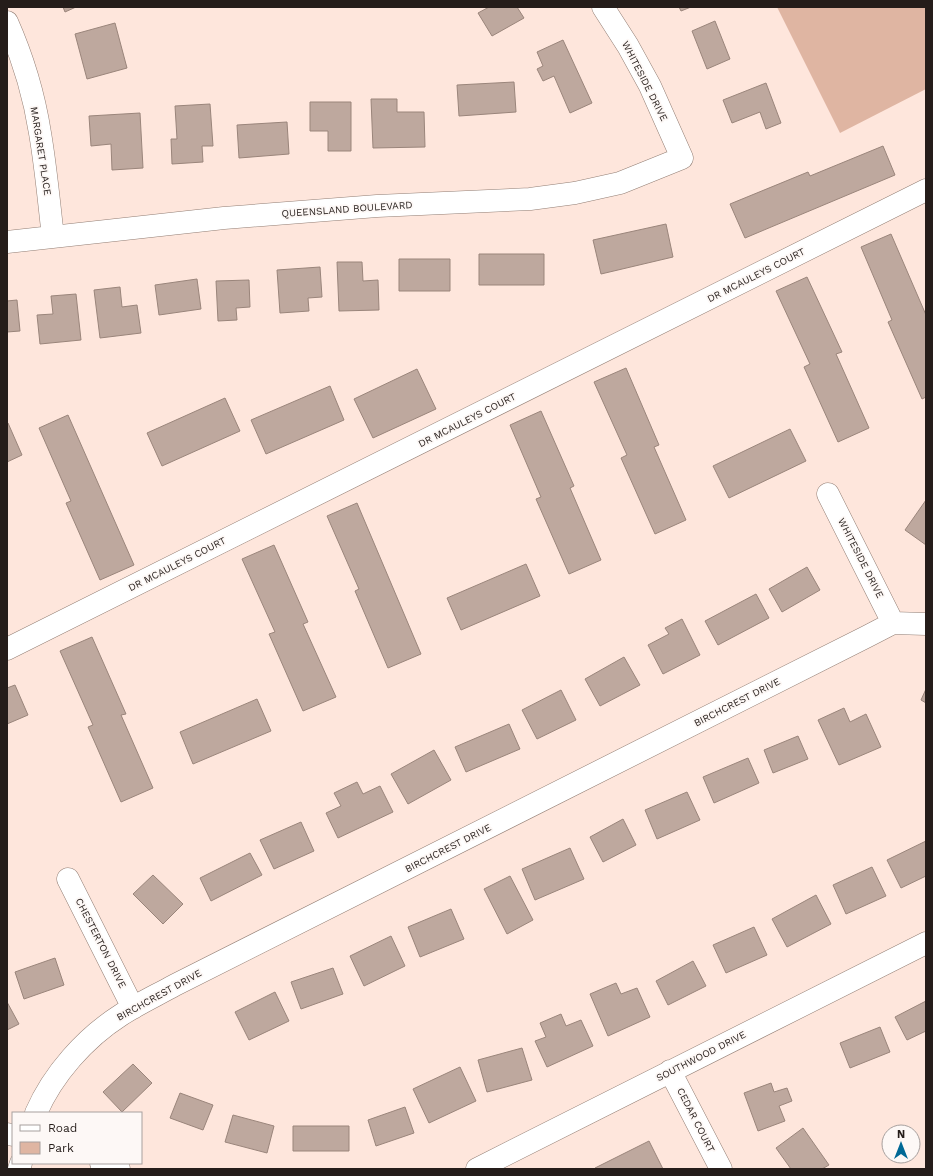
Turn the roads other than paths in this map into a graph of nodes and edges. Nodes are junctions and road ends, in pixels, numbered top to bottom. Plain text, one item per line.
1 (603, 7) edge
2 (7, 22) edge
3 (682, 158) joint
4 (926, 190) edge
5 (53, 237) junction
6 (7, 242) edge
7 (828, 494) dead end
8 (893, 622) junction
9 (926, 624) edge
10 (7, 649) edge
11 (68, 879) dead end
12 (926, 943) edge
13 (133, 1008) junction
14 (670, 1071) junction
15 (37, 1112) edge
16 (104, 1164) edge
17 (119, 1169) edge
18 (477, 1169) edge
19 (721, 1169) edge

1 - 3 street, WHITESIDE DRIVE
2 - 5 street, MARGARET PLACE
3 - 5 street, QUEENSLAND BOULEVARD
4 - 10 street, DR MCAULEYS COURT
5 - 6 street, QUEENSLAND BOULEVARD
7 - 8 street, WHITESIDE DRIVE
8 - 9 street
8 - 13 street, BIRCHCREST DRIVE
11 - 13 street, CHESTERTON DRIVE
12 - 14 street, SOUTHWOOD DRIVE
13 - 15 street, BIRCHCREST DRIVE
14 - 18 street, SOUTHWOOD DRIVE
14 - 19 street, CEDAR COURT
16 - 17 street

